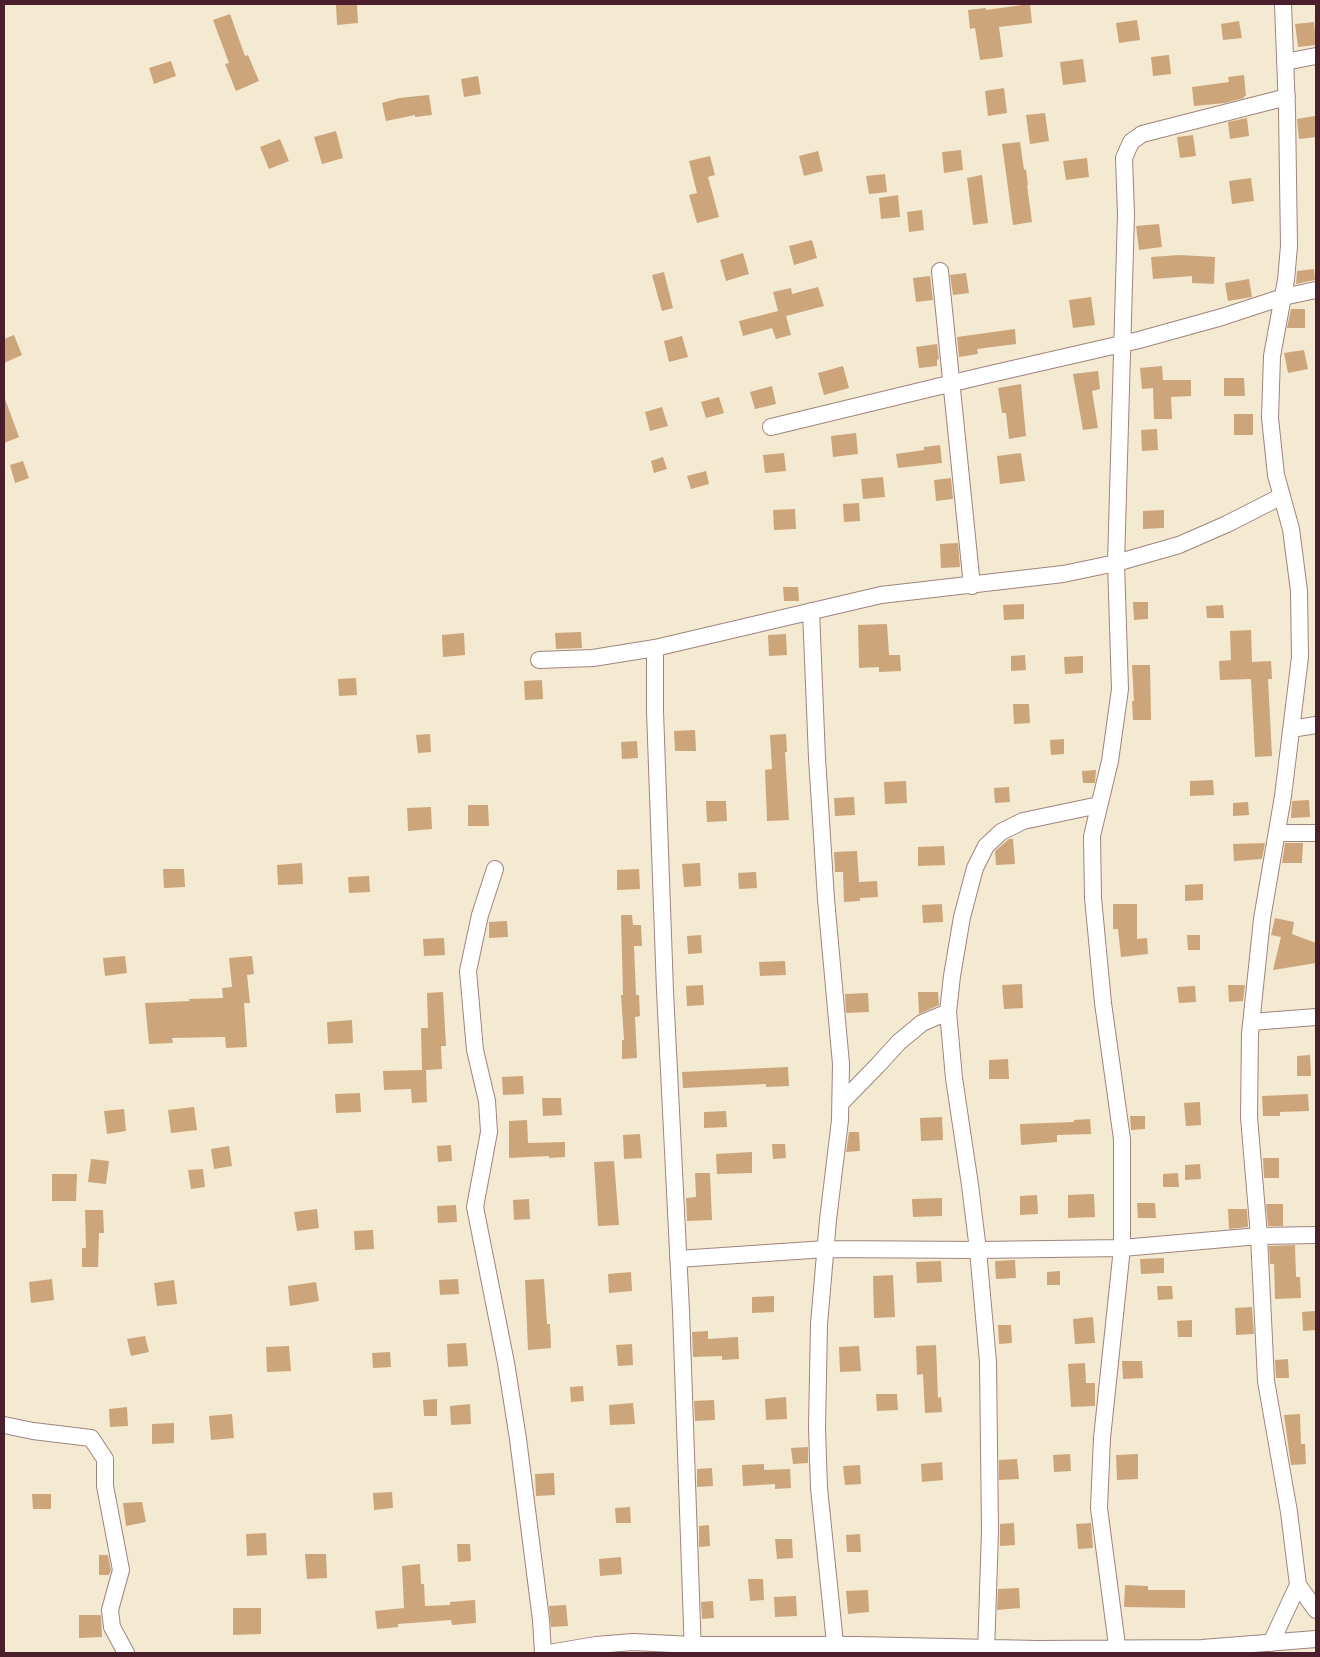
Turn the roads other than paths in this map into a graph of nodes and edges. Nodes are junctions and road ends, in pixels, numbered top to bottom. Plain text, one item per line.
1 (1283, 4) edge
2 (1316, 56) edge
3 (1285, 62) junction
4 (1287, 97) junction
5 (940, 271) dead end
6 (1316, 290) edge
7 (1283, 297) junction
8 (1122, 344) junction
9 (951, 383) junction
10 (771, 427) dead end
11 (1282, 496) junction
12 (1116, 563) junction
13 (972, 586) junction
14 (811, 611) junction
15 (655, 648) junction
16 (539, 660) dead end
17 (1316, 725) edge
18 (1291, 729) junction
19 (1098, 805) junction
20 (1277, 833) junction
21 (1316, 834) edge
22 (495, 869) dead end
23 (948, 1012) junction
24 (1316, 1017) edge
25 (1251, 1022) junction
26 (840, 1103) junction
27 (1316, 1235) edge
28 (1259, 1236) junction
29 (1122, 1248) junction
30 (826, 1249) junction
31 (978, 1250) junction
32 (678, 1259) junction
33 (4, 1425) edge
34 (1298, 1585) junction
35 (1316, 1610) edge
36 (1316, 1639) edge
37 (1271, 1643) junction
38 (693, 1649) edge
39 (836, 1649) edge
40 (1254, 1649) edge
41 (986, 1651) edge
42 (1118, 1651) edge
43 (126, 1653) edge
44 (543, 1653) edge
45 (549, 1653) edge

1 - 3 street
2 - 3 street
3 - 4 street
4 - 7 street
4 - 8 street
5 - 9 street
6 - 7 street
7 - 8 street
7 - 11 street
8 - 9 street
8 - 12 street
9 - 10 street
9 - 13 street
11 - 12 street
11 - 18 street
12 - 13 street
12 - 19 street
13 - 14 street
14 - 15 street
14 - 26 street
15 - 16 street
15 - 32 street
17 - 18 street
18 - 20 street
19 - 23 street
19 - 29 street
20 - 21 street
20 - 25 street
22 - 44 street
23 - 26 street
23 - 31 street
24 - 25 street
25 - 28 street
26 - 30 street
27 - 28 street
28 - 29 street
28 - 34 street
29 - 31 street
29 - 42 street
30 - 31 street
30 - 32 street
30 - 39 street
31 - 41 street
32 - 38 street
33 - 43 street
34 - 35 street
34 - 37 street
36 - 37 street
37 - 40 street
38 - 39 street
38 - 45 street
39 - 41 street
40 - 42 street
41 - 42 street

